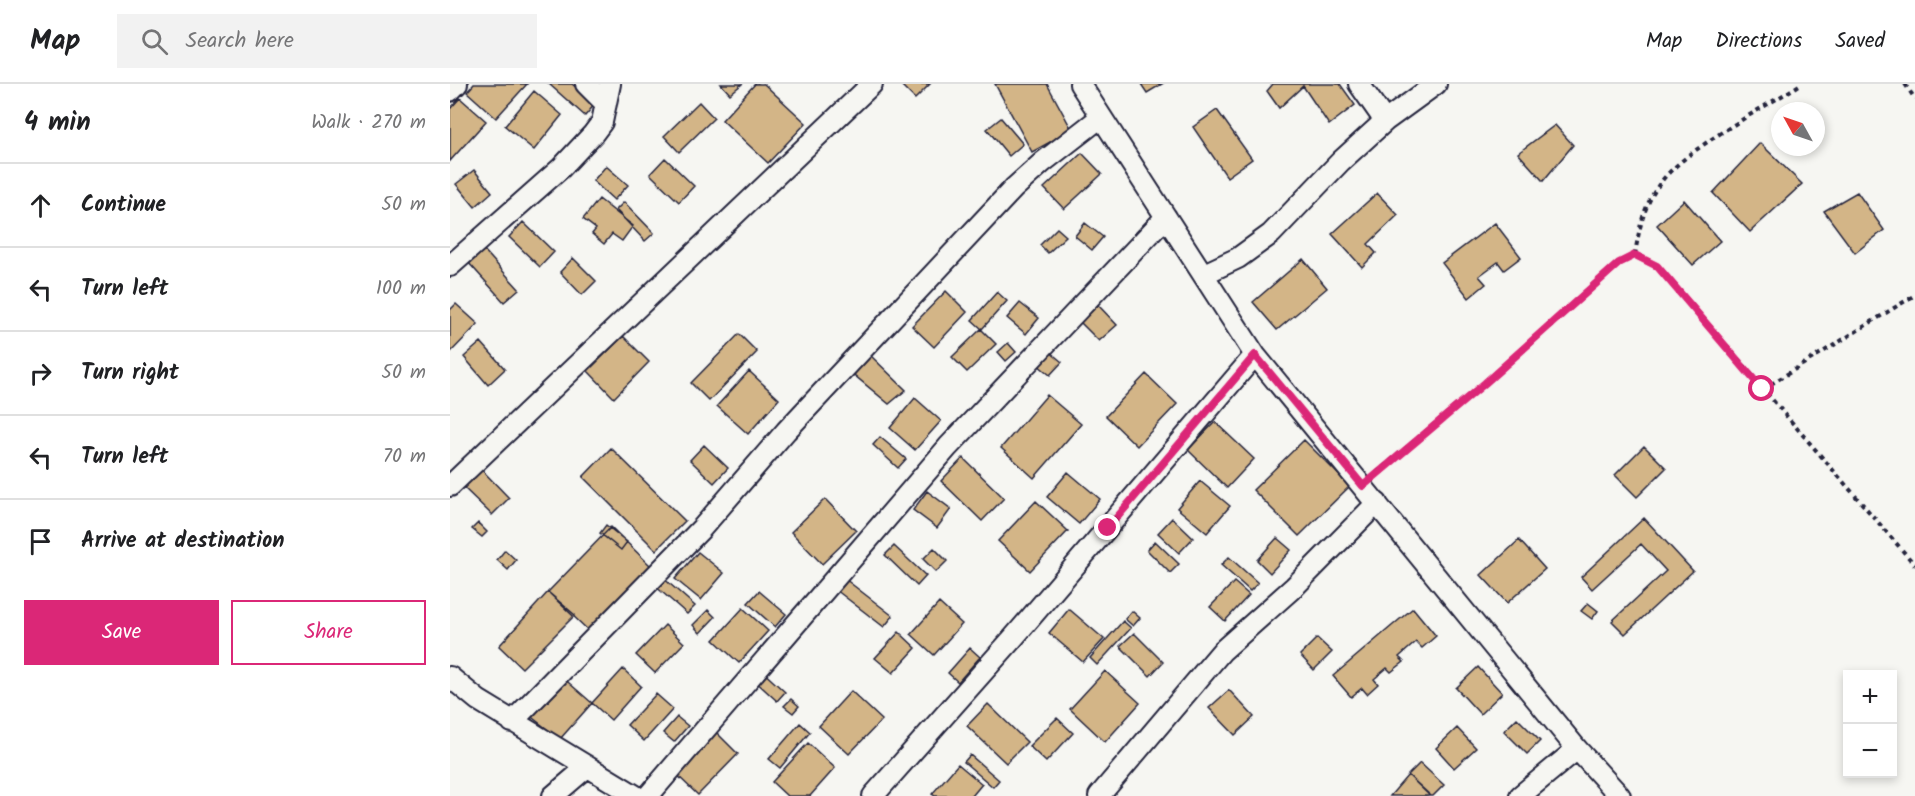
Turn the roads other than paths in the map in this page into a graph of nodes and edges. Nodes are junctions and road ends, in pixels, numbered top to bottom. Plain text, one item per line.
1 (458, 84) edge
2 (586, 84) edge
3 (610, 84) edge
4 (872, 84) edge
5 (1080, 84) edge
6 (1359, 84) edge
7 (1436, 84) edge
8 (450, 91) edge
9 (606, 104) junction
10 (1101, 117) junction
11 (1385, 122) junction
12 (1166, 217) junction
13 (450, 266) edge
14 (1204, 274) junction
15 (1255, 355) junction
16 (450, 486) edge
17 (1377, 503) junction
18 (450, 677) edge
19 (512, 722) junction
20 (1577, 749) junction
21 (587, 767) junction
22 (553, 796) edge
23 (636, 796) edge
24 (648, 796) edge
25 (873, 796) edge
26 (1100, 796) edge
27 (1520, 796) edge
28 (1620, 796) edge

1 - 8 street
2 - 9 street
3 - 9 street
4 - 16 street
5 - 10 street
6 - 11 street
7 - 11 street
9 - 13 street
10 - 12 street
10 - 19 street
11 - 14 street
12 - 14 street
12 - 24 street
14 - 15 street
15 - 17 street
15 - 25 street
17 - 20 street
17 - 26 street
18 - 19 street
19 - 21 street
20 - 27 street
20 - 28 street
21 - 22 street
21 - 23 street

